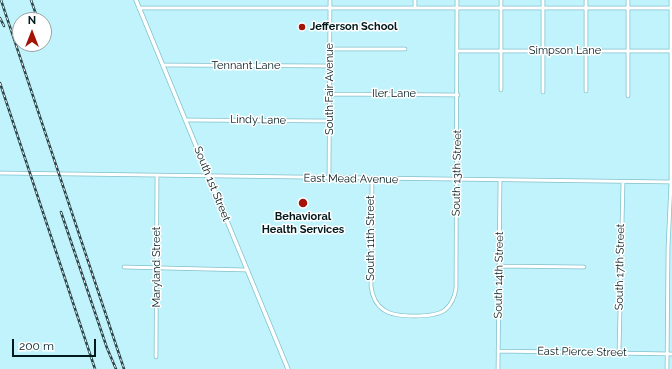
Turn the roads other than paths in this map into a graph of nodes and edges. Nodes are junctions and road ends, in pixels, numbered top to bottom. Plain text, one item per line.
1 (136, 0) edge
2 (330, 0) edge
3 (415, 0) edge
4 (457, 0) edge
5 (501, 0) edge
6 (543, 0) edge
7 (586, 0) edge
8 (628, 0) edge
9 (671, 0) edge
10 (415, 7) junction
11 (139, 8) junction
12 (330, 8) junction
13 (457, 8) junction
14 (501, 8) junction
15 (543, 8) junction
16 (586, 8) junction
17 (628, 8) junction
18 (671, 8) edge
19 (330, 49) junction
20 (405, 49) dead end
21 (457, 51) junction
22 (501, 51) junction
23 (543, 51) junction
24 (586, 51) junction
25 (628, 51) junction
26 (671, 51) edge
27 (163, 66) junction
28 (330, 66) junction
29 (501, 90) dead end
30 (543, 92) dead end
31 (586, 92) dead end
32 (330, 94) junction
33 (458, 95) junction
34 (628, 96) dead end
35 (186, 120) junction
36 (330, 121) junction
37 (0, 173) edge
38 (157, 176) junction
39 (208, 177) junction
40 (329, 178) junction
41 (372, 179) junction
42 (457, 180) junction
43 (500, 180) junction
44 (623, 182) junction
45 (672, 182) edge
46 (668, 248) junction
47 (672, 248) edge
48 (498, 266) junction
49 (124, 267) dead end
50 (157, 267) junction
51 (584, 267) dead end
52 (247, 270) junction
53 (667, 274) junction
54 (672, 274) edge
55 (667, 313) junction
56 (672, 313) edge
57 (414, 315) joint
58 (498, 351) junction
59 (619, 352) junction
60 (667, 354) junction
61 (672, 354) edge
62 (156, 357) dead end
63 (288, 369) edge
64 (498, 369) edge
65 (667, 369) edge

1 - 11 main road, South 1st Street
2 - 12 street, South Fair Avenue
3 - 10 street
4 - 13 street, South 13th Street
5 - 14 street
6 - 15 street
7 - 16 street
8 - 17 street
9 - 18 street
10 - 12 street
10 - 13 street
11 - 12 street
11 - 27 main road, South 1st Street
12 - 19 street, South Fair Avenue
13 - 14 street
13 - 21 street, South 13th Street
14 - 15 street
14 - 22 street
15 - 16 street
15 - 23 street
16 - 17 street
16 - 24 street
17 - 18 street
17 - 25 street
18 - 26 street
19 - 20 street
19 - 28 street, South Fair Avenue
21 - 22 street, Simpson Lane
21 - 33 street, South 13th Street
22 - 23 street, Simpson Lane
22 - 29 street
23 - 24 street, Simpson Lane
23 - 30 street
24 - 25 street, Simpson Lane
24 - 31 street
25 - 26 street, Simpson Lane
25 - 34 street
26 - 45 street
27 - 28 street, Tennant Lane
27 - 35 main road, South 1st Street
28 - 32 street, South Fair Avenue
32 - 33 street, Iler Lane
32 - 36 street, South Fair Avenue
33 - 42 street, South 13th Street
35 - 36 street, Lindy Lane
35 - 39 main road, South 1st Street
36 - 40 street, South Fair Avenue
37 - 38 street, East Mead Avenue
38 - 39 street, East Mead Avenue
38 - 50 street, Maryland Street
39 - 40 street, East Mead Avenue
39 - 52 main road, South 1st Street
40 - 41 street, East Mead Avenue
41 - 42 street, East Mead Avenue
41 - 57 street, South 11th Street
42 - 43 street, East Mead Avenue
42 - 57 street, South 13th Street
43 - 44 street, East Mead Avenue
43 - 48 street, South 14th Street
44 - 45 street, East Mead Avenue
44 - 59 street, South 17th Street
45 - 46 street
46 - 47 street
46 - 53 street
48 - 51 street
48 - 58 street, South 14th Street
49 - 50 street
50 - 52 street
50 - 62 street, Maryland Street
52 - 63 main road, South 1st Street
53 - 54 street
53 - 55 street
55 - 56 street
55 - 60 street
58 - 59 street, East Pierce Street
58 - 64 street, South 14th Street
59 - 60 street, East Pierce Street
60 - 61 street, East Pierce Street
60 - 65 street

